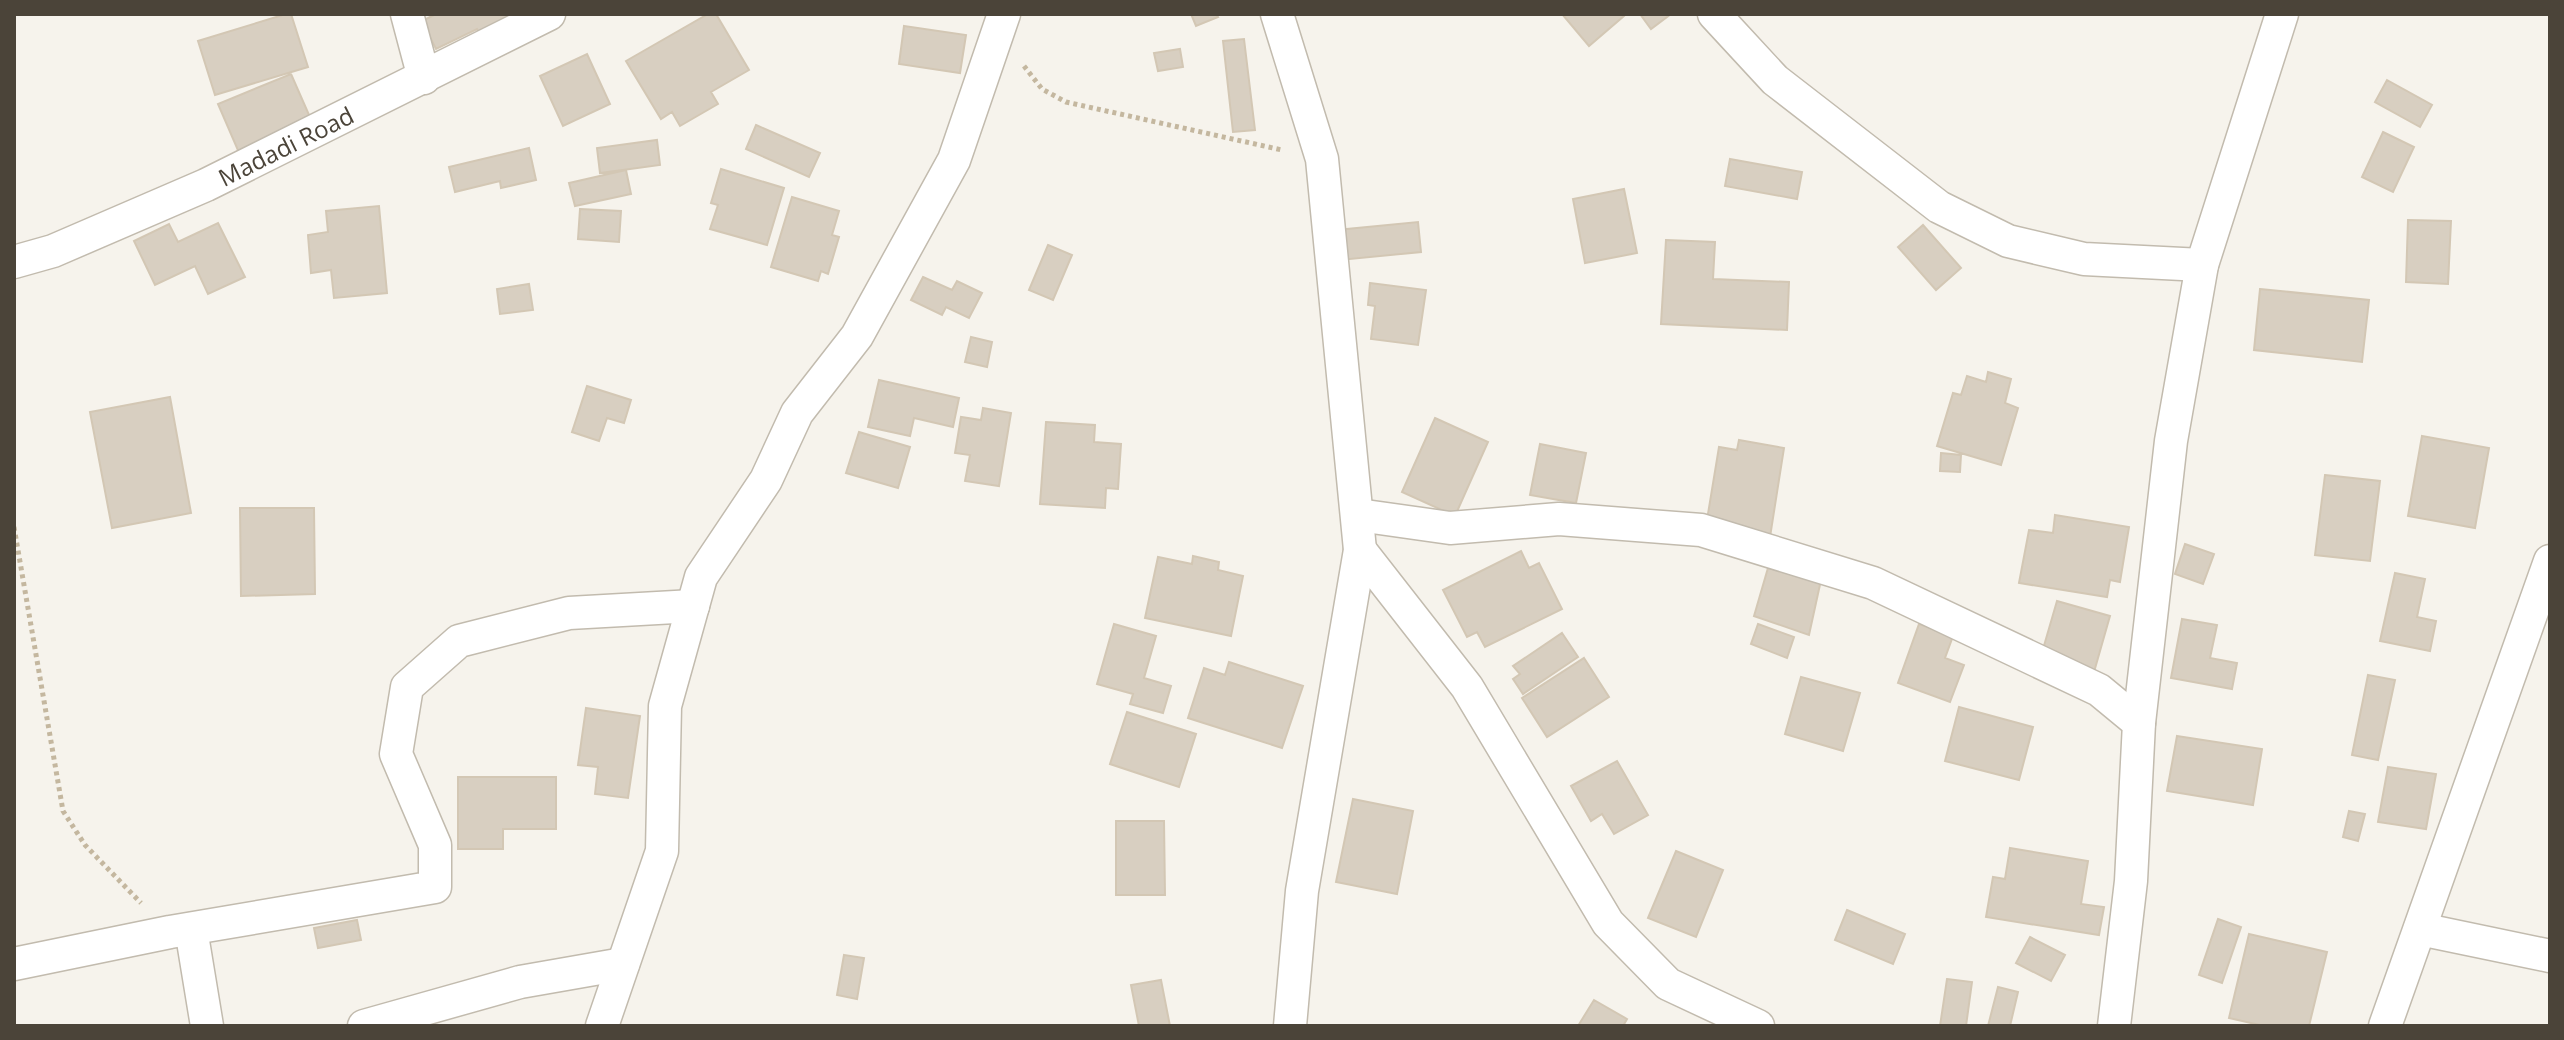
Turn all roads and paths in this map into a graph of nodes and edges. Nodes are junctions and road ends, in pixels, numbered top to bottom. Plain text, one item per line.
1 (407, 14) edge
2 (549, 14) edge
3 (1277, 14) edge
4 (1714, 14) edge
5 (2282, 14) edge
6 (1001, 24) edge
7 (424, 78) junction
8 (1322, 159) junction
9 (14, 262) edge
10 (2202, 265) junction
11 (1358, 515) junction
12 (14, 527) edge
13 (1360, 550) junction
14 (2550, 561) edge
15 (693, 606) junction
16 (2139, 723) junction
17 (2420, 929) junction
18 (180, 930) junction
19 (2550, 956) edge
20 (14, 964) edge
21 (623, 964) junction
22 (207, 1026) edge
23 (364, 1026) edge
24 (602, 1026) edge
25 (1290, 1026) edge
26 (1758, 1026) edge
27 (2114, 1026) edge
28 (2385, 1026) edge

1 - 7 street
2 - 7 street, Madadi Road
3 - 8 street
4 - 10 street
5 - 10 street
6 - 8 path
6 - 15 street
7 - 9 street, Madadi Road
8 - 11 street
10 - 16 street
11 - 13 street
11 - 16 street
12 - 18 path
13 - 25 street
13 - 26 street
14 - 17 street
15 - 18 street
15 - 21 street
16 - 27 street
17 - 19 street
17 - 28 street
18 - 20 street
18 - 22 street
21 - 23 street
21 - 24 street

